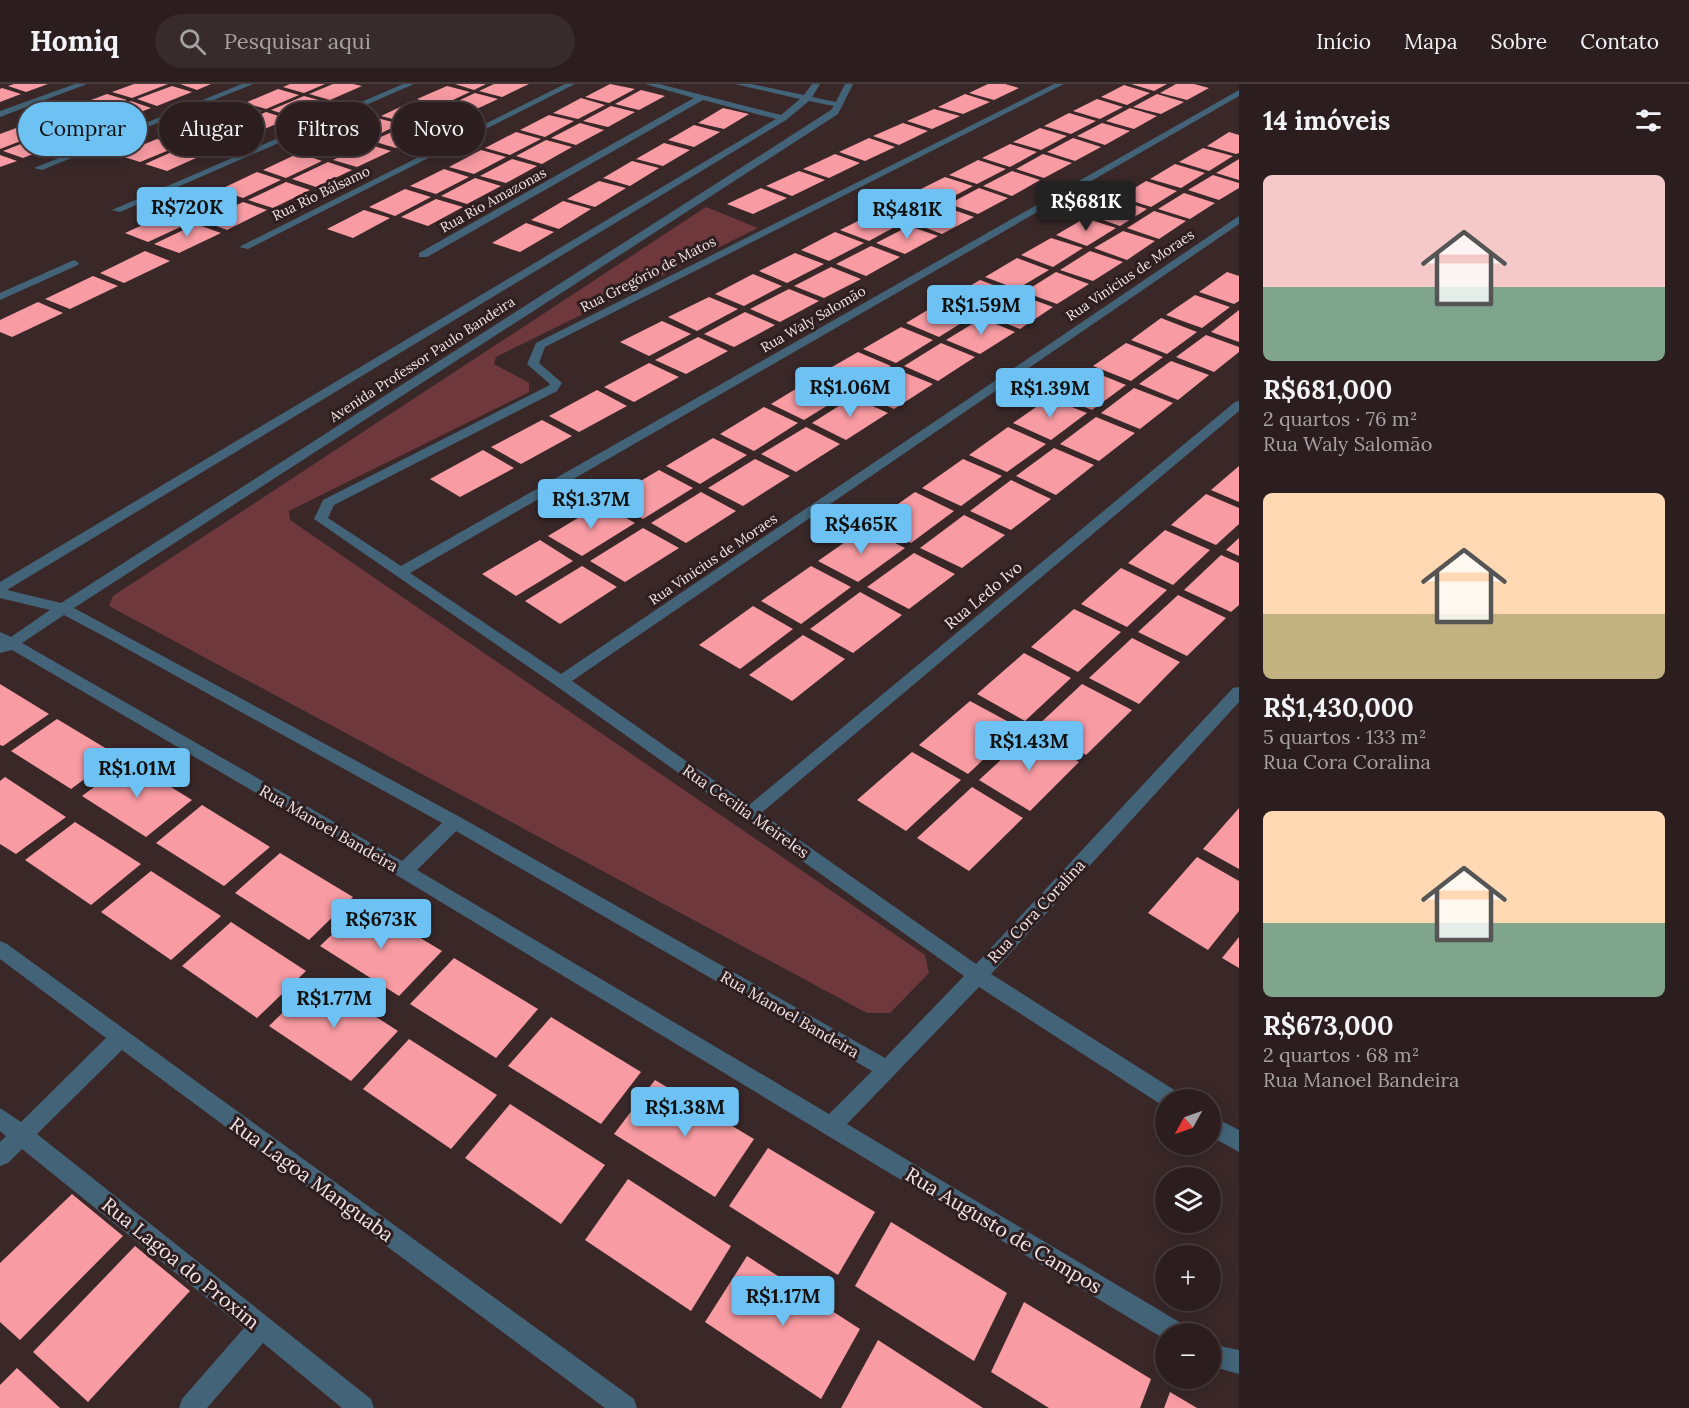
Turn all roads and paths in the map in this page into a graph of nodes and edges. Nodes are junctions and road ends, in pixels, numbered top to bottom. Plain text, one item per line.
1 (83, 84) edge
2 (249, 84) edge
3 (410, 84) edge
4 (571, 84) edge
5 (649, 84) edge
6 (739, 84) edge
7 (816, 84) edge
8 (849, 84) edge
9 (1060, 84) edge
10 (1239, 93) edge
11 (702, 97) junction
12 (806, 99) junction
13 (840, 105) junction
14 (0, 114) edge
15 (783, 118) junction
16 (39, 168) dead end
17 (117, 210) dead end
18 (1239, 219) edge
19 (244, 247) dead end
20 (423, 255) dead end
21 (74, 263) dead end
22 (0, 297) edge
23 (1239, 405) edge
24 (321, 519) joint
25 (401, 572) junction
26 (0, 588) edge
27 (0, 593) edge
28 (63, 608) junction
29 (3, 645) edge
30 (561, 681) junction
31 (1239, 692) edge
32 (750, 813) junction
33 (454, 822) junction
34 (404, 871) junction
35 (0, 949) edge
36 (977, 975) junction
37 (120, 1038) junction
38 (888, 1070) junction
39 (1155, 1089) edge
40 (0, 1118) edge
41 (830, 1127) junction
42 (1221, 1131) edge
43 (22, 1136) junction
44 (1239, 1142) edge
45 (0, 1156) edge
46 (1160, 1323) edge
47 (261, 1327) junction
48 (1221, 1359) edge
49 (1239, 1362) edge
50 (191, 1408) edge
51 (362, 1408) edge
52 (625, 1408) edge

1 - 14 street
2 - 16 street
3 - 17 street
4 - 19 street, Rua Rio Bálsamo
5 - 11 street
6 - 12 street
7 - 12 street
8 - 13 street, Avenida Professor Paulo Bandeira
9 - 24 street, Rua Gregório de Matos
10 - 25 street, Rua Waly Salomão
11 - 15 street
11 - 20 street, Rua Rio Amazonas
12 - 13 street
12 - 15 street
13 - 28 street, Avenida Professor Paulo Bandeira
15 - 26 street
18 - 30 street, Rua Vinicius de Moraes
21 - 22 street
23 - 32 street, Rua Ledo Ivo
24 - 25 street, Rua Cecilia Meireles
25 - 30 street, Rua Cecilia Meireles
27 - 28 street, Rua Manoel Bandeira
28 - 29 street, Avenida Professor Paulo Bandeira
28 - 33 street, Rua Manoel Bandeira
29 - 34 street, Rua Manoel Bandeira
30 - 32 street, Rua Cecilia Meireles
31 - 36 street, Rua Cora Coralina
32 - 36 street, Rua Cecilia Meireles
33 - 34 street
33 - 38 street, Rua Manoel Bandeira
34 - 41 street, Rua Manoel Bandeira
35 - 37 street, Rua Lagoa Manguaba
36 - 38 street, Rua Cora Coralina
36 - 39 street, Rua Cecilia Meireles
37 - 43 street
37 - 52 street, Rua Lagoa Manguaba
38 - 41 street, Rua Cora Coralina
40 - 43 street, Rua Lagoa do Proxim
41 - 46 street, Rua Augusto de Campos
42 - 44 street
43 - 45 street
43 - 47 street, Rua Lagoa do Proxim
47 - 50 street
47 - 51 street, Rua Lagoa do Proxim
48 - 49 street

